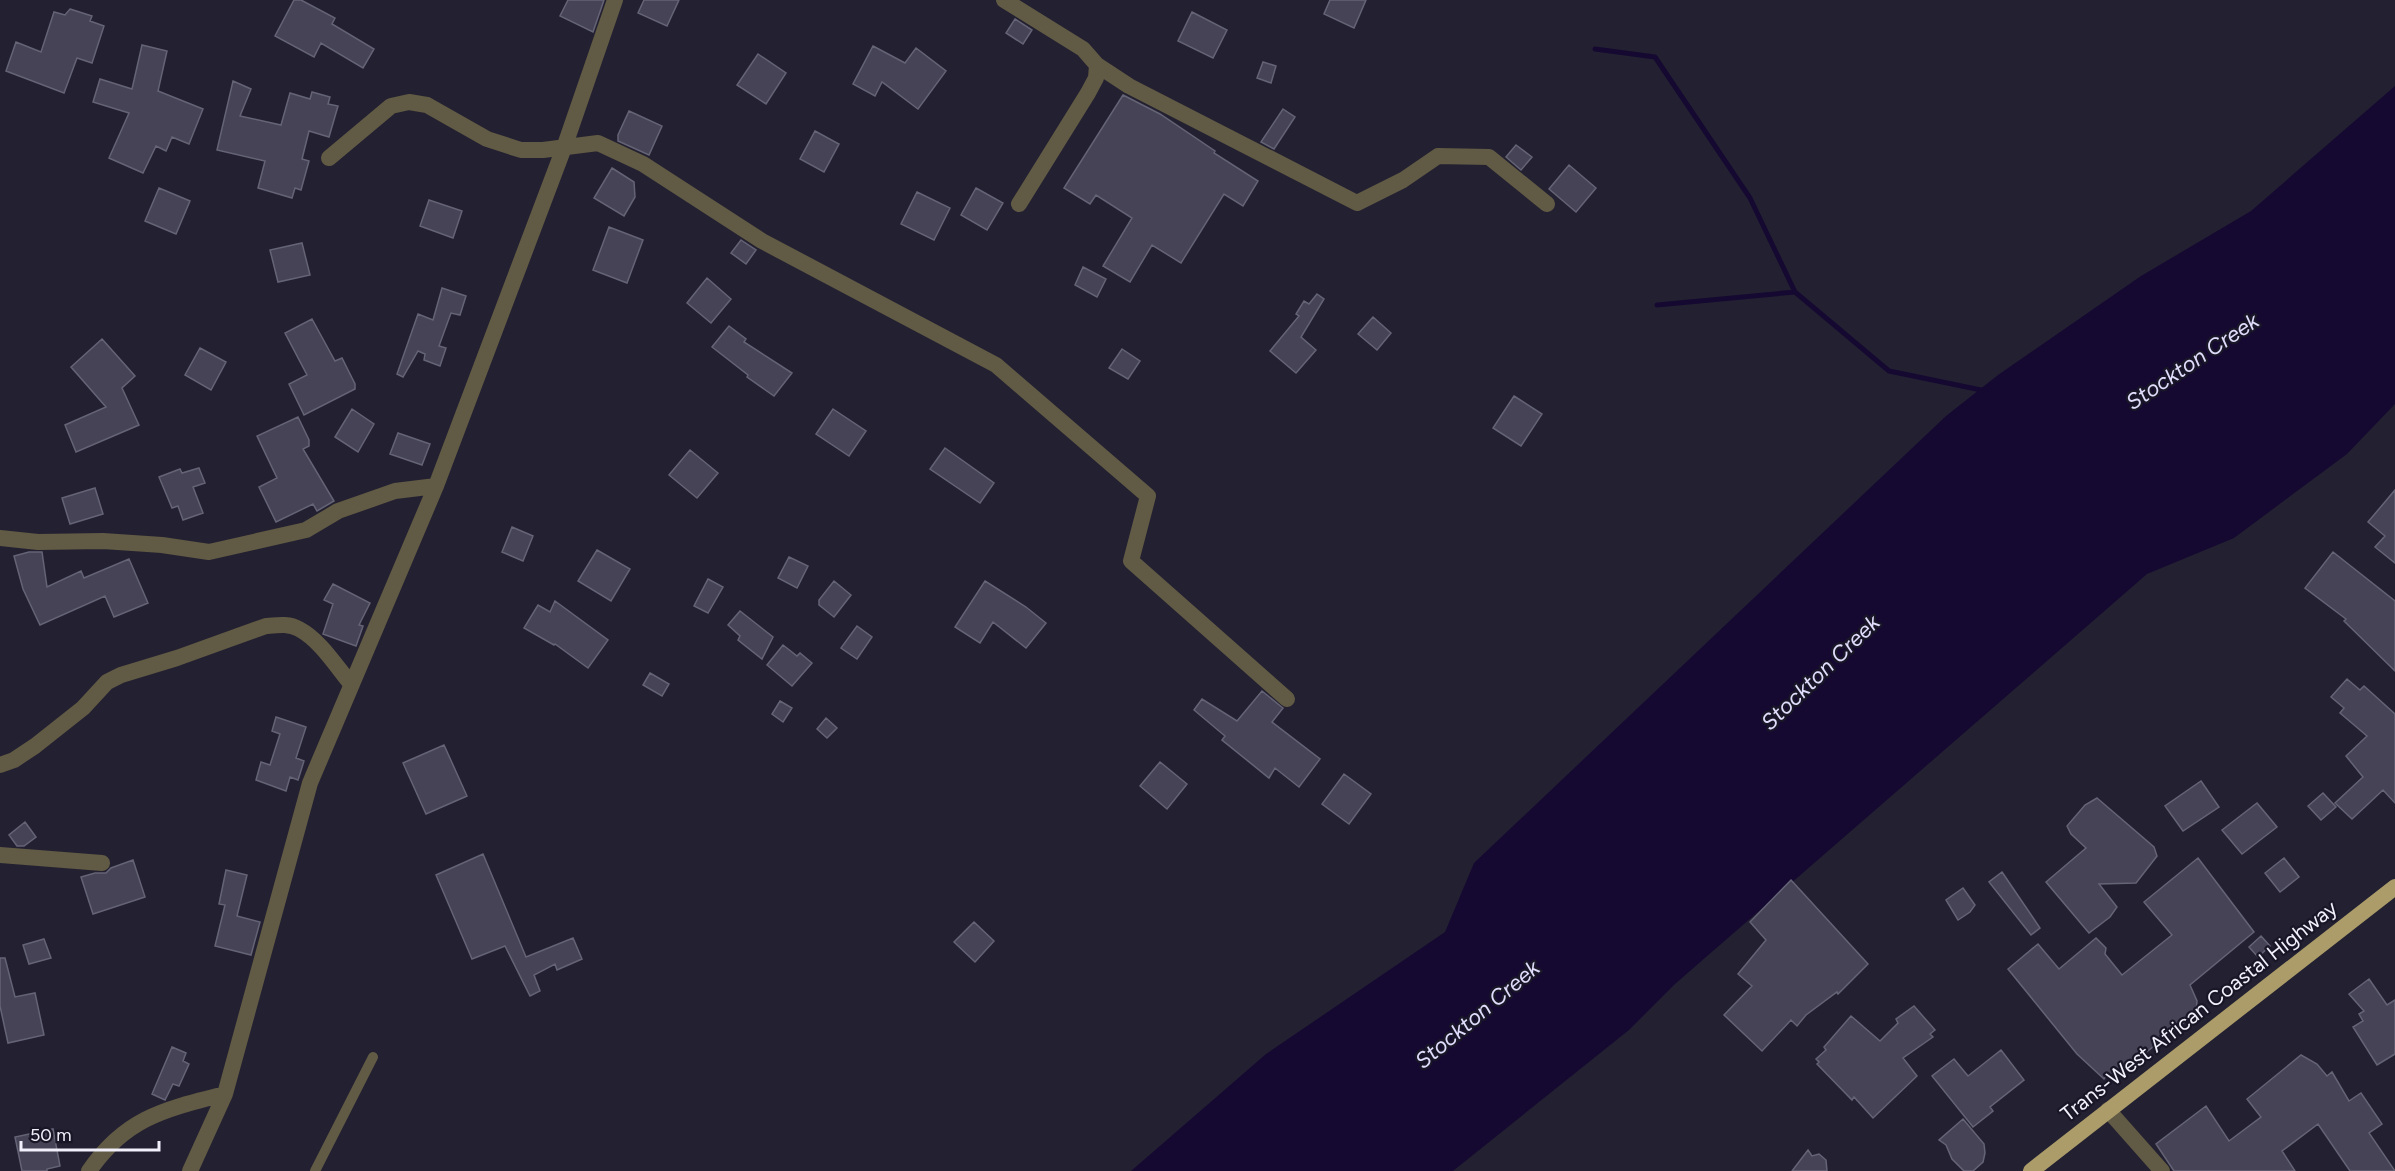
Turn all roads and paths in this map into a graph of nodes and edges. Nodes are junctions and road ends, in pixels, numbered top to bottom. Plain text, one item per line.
1 (615, 0) edge
2 (1004, 0) edge
3 (1097, 65) junction
4 (565, 145) junction
5 (329, 158) dead end
6 (1019, 204) dead end
7 (1547, 204) dead end
8 (435, 486) junction
9 (0, 538) edge
10 (351, 684) junction
11 (1287, 699) dead end
12 (0, 765) edge
13 (0, 855) edge
14 (102, 863) dead end
15 (2395, 887) edge
16 (373, 1057) dead end
17 (225, 1094) junction
18 (2108, 1110) junction
19 (89, 1171) edge
20 (190, 1171) edge
21 (315, 1171) edge
22 (2031, 1171) edge
23 (2162, 1171) edge

1 - 4 street
2 - 3 street
3 - 6 street
3 - 7 street
4 - 5 street
4 - 8 street
4 - 11 street
8 - 9 street
8 - 10 street
10 - 12 street
10 - 17 street
13 - 14 street
15 - 18 highway, Trans-West African Coastal Highway
16 - 21 lane
17 - 19 street
17 - 20 street
18 - 22 highway, Trans-West African Coastal Highway
18 - 23 street

